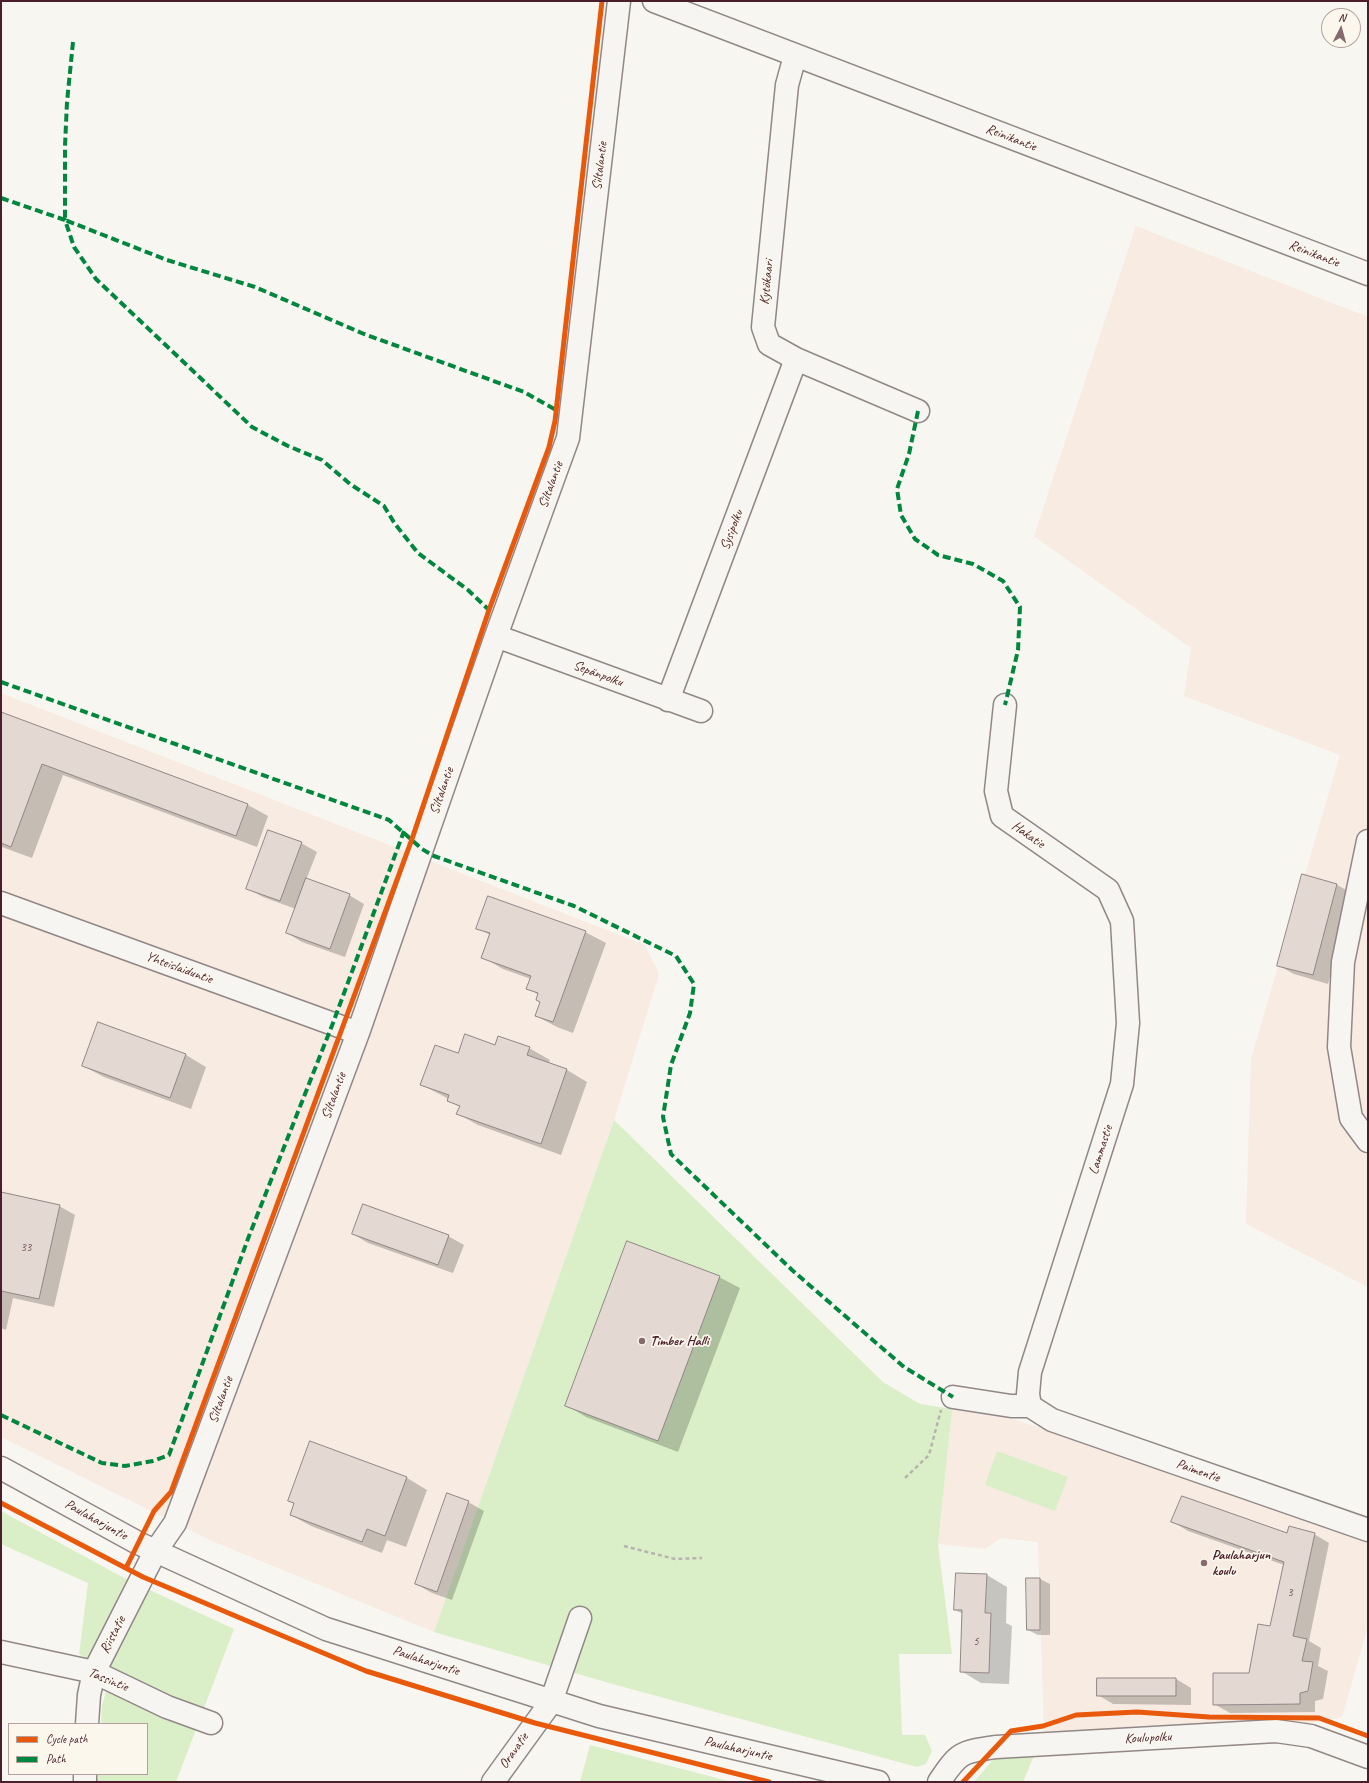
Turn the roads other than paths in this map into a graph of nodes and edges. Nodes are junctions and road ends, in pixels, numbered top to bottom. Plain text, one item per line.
1 (619, 1) edge
2 (654, 1) edge
3 (795, 56) junction
4 (1368, 274) edge
5 (796, 359) junction
6 (918, 412) dead end
7 (496, 636) junction
8 (668, 700) junction
9 (1005, 705) dead end
10 (701, 711) dead end
11 (1368, 841) edge
12 (1108, 890) joint
13 (1, 903) edge
14 (358, 1033) junction
15 (1368, 1141) edge
16 (953, 1397) road end
17 (1030, 1406) junction
18 (1, 1468) edge
19 (1368, 1530) edge
20 (156, 1552) junction
21 (580, 1618) dead end
22 (1, 1652) edge
23 (94, 1672) junction
24 (550, 1702) junction
25 (87, 1723) edge
26 (211, 1723) dead end
27 (1368, 1757) edge
28 (493, 1782) edge
29 (878, 1782) edge
30 (939, 1782) edge

1 - 7 street, Siltalantie
2 - 3 street, Reinikantie
3 - 4 street, Reinikantie
3 - 5 street, Kytökaari
5 - 6 street, Kytökaari
5 - 8 street, Sysipolku
7 - 8 street, Sepänpolku
7 - 14 street, Siltalantie
8 - 10 street, Sepänpolku
9 - 12 street, Hakatie
11 - 15 street
12 - 17 street, Lammastie
13 - 14 street, Yhteislaiduntie
14 - 20 street, Siltalantie
16 - 17 street
17 - 19 street, Paimentie
18 - 20 street, Paulaharjuntie
20 - 23 street, Riistatie
20 - 24 street, Paulaharjuntie
21 - 24 street, Oravatie
22 - 23 street, Tassintie
23 - 25 street, Riistatie
23 - 26 street, Tassintie
24 - 28 street, Oravatie
24 - 29 street, Paulaharjuntie
27 - 30 street, Koulupolku

